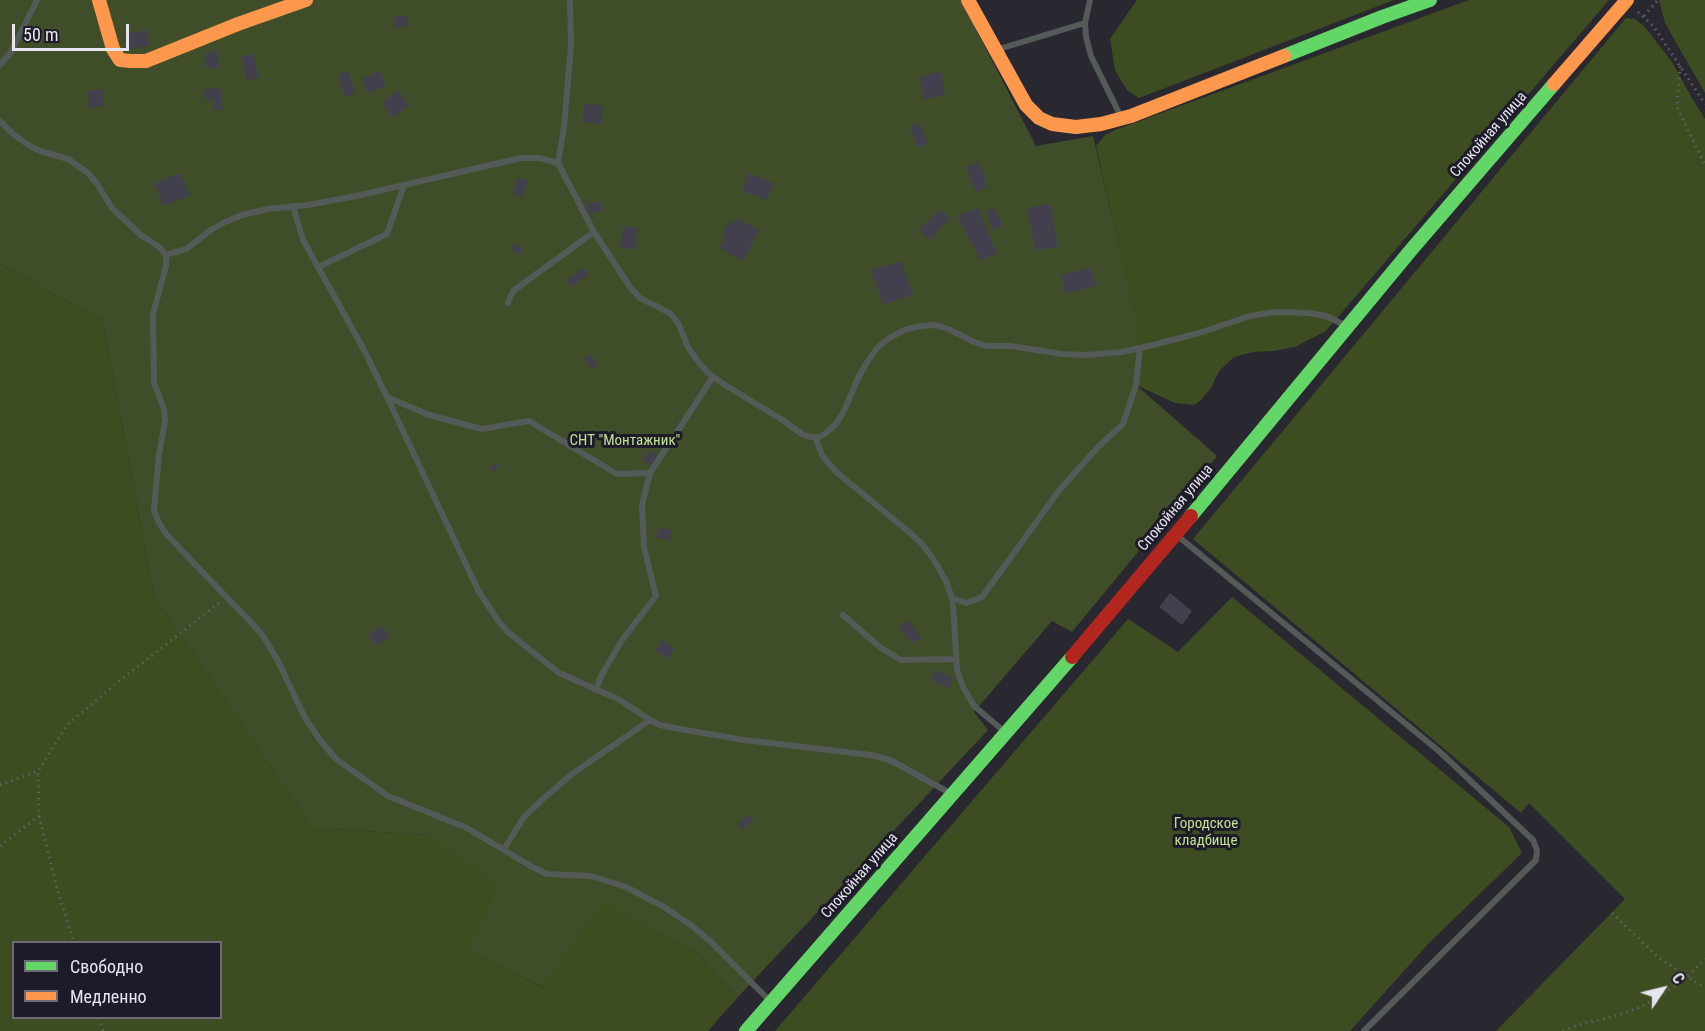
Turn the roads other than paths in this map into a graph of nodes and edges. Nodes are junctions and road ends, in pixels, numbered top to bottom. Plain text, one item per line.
1 (37, 0) edge
2 (99, 0) edge
3 (306, 0) edge
4 (570, 0) edge
5 (968, 0) edge
6 (1090, 0) edge
7 (1430, 0) edge
8 (1626, 1) edge
9 (1085, 23) junction
10 (995, 50) junction
11 (0, 65) edge
12 (1122, 118) junction
13 (0, 121) edge
14 (558, 163) junction
15 (404, 185) junction
16 (293, 206) junction
17 (594, 232) junction
18 (166, 255) junction
19 (318, 267) junction
20 (508, 303) dead end
21 (1348, 326) junction
22 (1140, 348) junction
23 (713, 376) junction
24 (387, 397) junction
25 (815, 437) junction
26 (650, 473) junction
27 (1176, 535) junction
28 (952, 598) junction
29 (843, 615) dead end
30 (956, 659) junction
31 (596, 690) junction
32 (650, 720) junction
33 (1006, 734) junction
34 (953, 795) junction
35 (504, 849) junction
36 (771, 1002) junction
37 (746, 1031) edge
38 (1364, 1031) edge

1 - 11 lane
2 - 3 street
4 - 14 lane
5 - 10 street
6 - 9 lane
7 - 12 street
8 - 21 street, Спокойная улица
9 - 10 lane
9 - 12 lane
10 - 12 street
13 - 18 lane
14 - 15 lane
14 - 17 lane
15 - 16 lane
15 - 19 lane
16 - 18 lane
16 - 19 lane
17 - 20 lane
17 - 23 lane
18 - 35 lane
19 - 24 lane
21 - 22 lane
21 - 27 street, Спокойная улица
22 - 25 lane
22 - 28 lane
23 - 25 lane
23 - 26 lane
24 - 26 lane
24 - 31 lane
25 - 28 lane
26 - 31 lane
27 - 33 street, Спокойная улица
27 - 38 lane
28 - 30 lane
29 - 30 lane
30 - 33 lane
31 - 32 lane
32 - 34 lane
32 - 35 lane
33 - 34 street, Спокойная улица
34 - 36 street, Спокойная улица
35 - 36 lane
36 - 37 street, Спокойная улица

